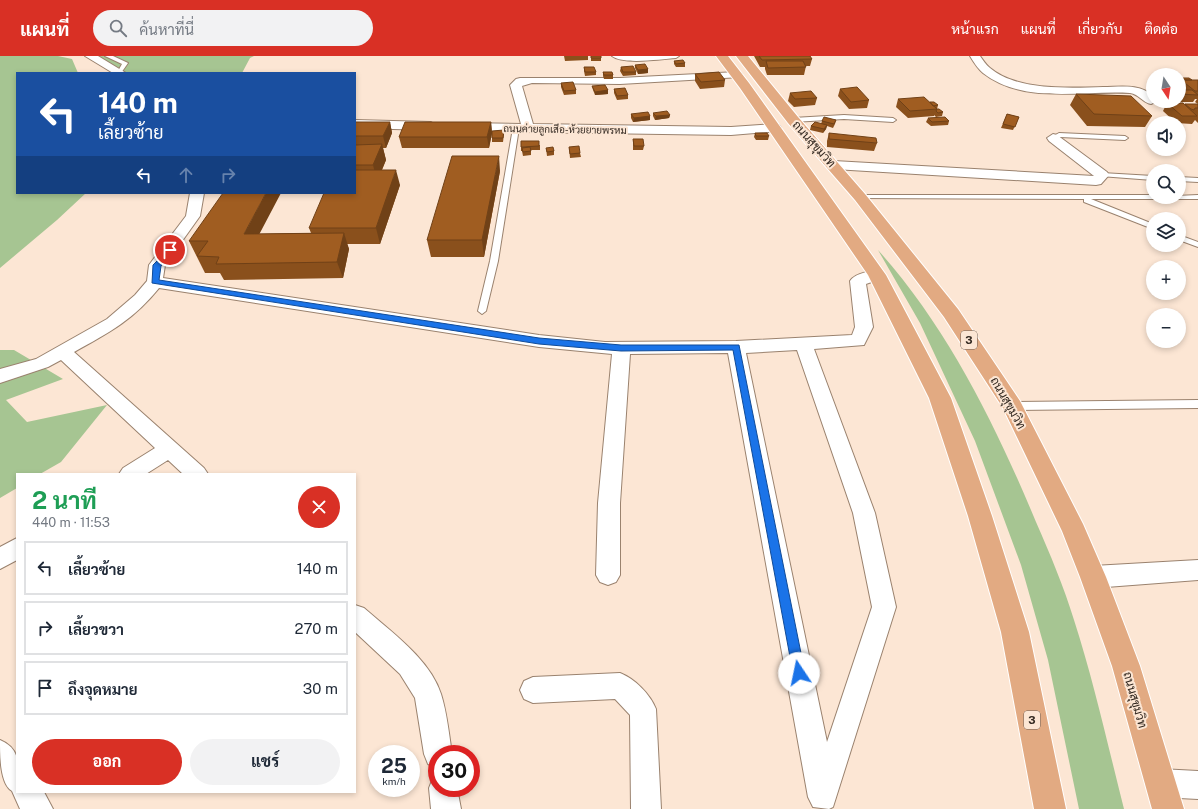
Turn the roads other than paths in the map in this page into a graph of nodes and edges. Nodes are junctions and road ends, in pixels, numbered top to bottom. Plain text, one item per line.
1 (90, 56) edge
2 (108, 56) edge
3 (615, 56) edge
4 (676, 56) edge
5 (722, 56) edge
6 (742, 56) edge
7 (975, 56) edge
8 (647, 57) edge
9 (120, 72) edge
10 (737, 75) junction
11 (1146, 96) edge
12 (793, 120) junction
13 (893, 120) dead end
14 (356, 124) edge
15 (440, 126) edge
16 (455, 127) edge
17 (522, 128) junction
18 (775, 128) junction
19 (1053, 138) joint
20 (1125, 138) dead end
21 (834, 165) junction
22 (1102, 175) junction
23 (1146, 178) edge
24 (1186, 179) edge
25 (1198, 180) edge
26 (197, 194) edge
27 (860, 197) junction
28 (1198, 197) edge
29 (1082, 198) junction
30 (1146, 224) edge
31 (1186, 240) edge
32 (1198, 245) edge
33 (877, 275) junction
34 (155, 282) junction
35 (482, 310) dead end
36 (804, 345) junction
37 (736, 347) junction
38 (621, 348) junction
39 (62, 351) junction
40 (0, 376) edge
41 (1198, 404) edge
42 (1012, 406) junction
43 (169, 448) junction
44 (132, 473) edge
45 (196, 473) edge
46 (16, 549) edge
47 (0, 559) edge
48 (1198, 570) edge
49 (608, 575) dead end
50 (1093, 577) junction
51 (356, 617) edge
52 (533, 690) dead end
53 (436, 745) edge
54 (0, 754) edge
55 (16, 777) edge
56 (1198, 785) edge
57 (27, 793) edge
58 (1164, 796) edge
59 (444, 797) edge
60 (824, 803) edge
61 (38, 809) edge
62 (446, 809) edge
63 (646, 809) edge
64 (1050, 809) edge

1 - 9 street
2 - 9 lane
3 - 8 lane
4 - 8 lane
5 - 10 highway, ถนนสุขุมวิท / 3
6 - 12 highway, ถนนสุขุมวิท / 3
7 - 11 street
10 - 17 street
10 - 18 highway, ถนนสุขุมวิท / 3
12 - 13 lane
12 - 21 highway, ถนนสุขุมวิท / 3
14 - 15 street
16 - 17 street, ถนนค่ายลูกเสึอ-ห้วยยายพรหม
17 - 18 street, ถนนค่ายลูกเสึอ-ห้วยยายพรหม
17 - 35 lane
18 - 33 highway, ถนนสุขุมวิท / 3
19 - 20 lane
19 - 22 street
21 - 22 street
21 - 27 highway, ถนนสุขุมวิท / 3
22 - 23 lane
24 - 25 lane
26 - 34 street
27 - 29 lane
27 - 42 highway, ถนนสุขุมวิท / 3
28 - 29 lane
29 - 30 lane
31 - 32 lane
33 - 36 street
33 - 64 highway, ถนนสุขุมวิท / 3
34 - 38 street
34 - 39 street
36 - 37 street
36 - 60 street
37 - 38 street
37 - 60 street
38 - 49 street
39 - 40 street
39 - 43 street
41 - 42 lane
42 - 50 highway, ถนนสุขุมวิท / 3
43 - 44 street
43 - 45 street
46 - 47 street
48 - 50 street
50 - 58 highway, ถนนสุขุมวิท / 3
51 - 53 street
52 - 63 street
54 - 55 street
56 - 58 street
57 - 61 street
59 - 62 street

